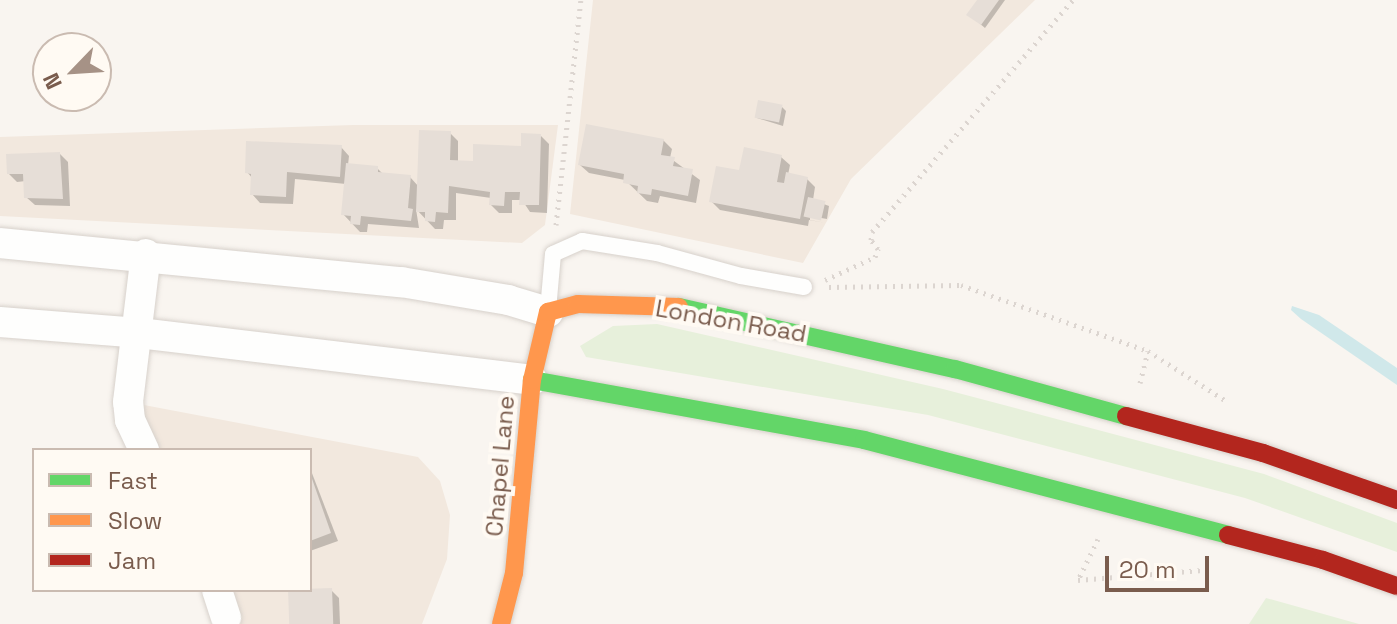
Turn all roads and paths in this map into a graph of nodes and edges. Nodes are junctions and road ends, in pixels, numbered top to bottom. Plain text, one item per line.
1 (581, 0) edge
2 (1073, 0) edge
3 (0, 243) edge
4 (146, 254) junction
5 (553, 254) junction
6 (804, 287) junction
7 (548, 312) junction
8 (0, 322) edge
9 (139, 333) junction
10 (1148, 351) junction
11 (532, 380) junction
12 (1136, 396) dead end
13 (1241, 410) dead end
14 (143, 448) edge
15 (1397, 500) edge
16 (1099, 537) dead end
17 (1216, 568) dead end
18 (1397, 586) edge
19 (501, 624) edge

1 - 5 path
2 - 6 path
3 - 4 street, London Road
4 - 7 street, London Road
4 - 9 street
5 - 6 lane
5 - 7 lane
6 - 10 path
7 - 11 street, Chapel Lane
7 - 15 street, London Road
8 - 9 street
9 - 11 street
9 - 14 street
10 - 12 path
10 - 13 path
11 - 18 street
11 - 19 street, Chapel Lane
16 - 17 path

